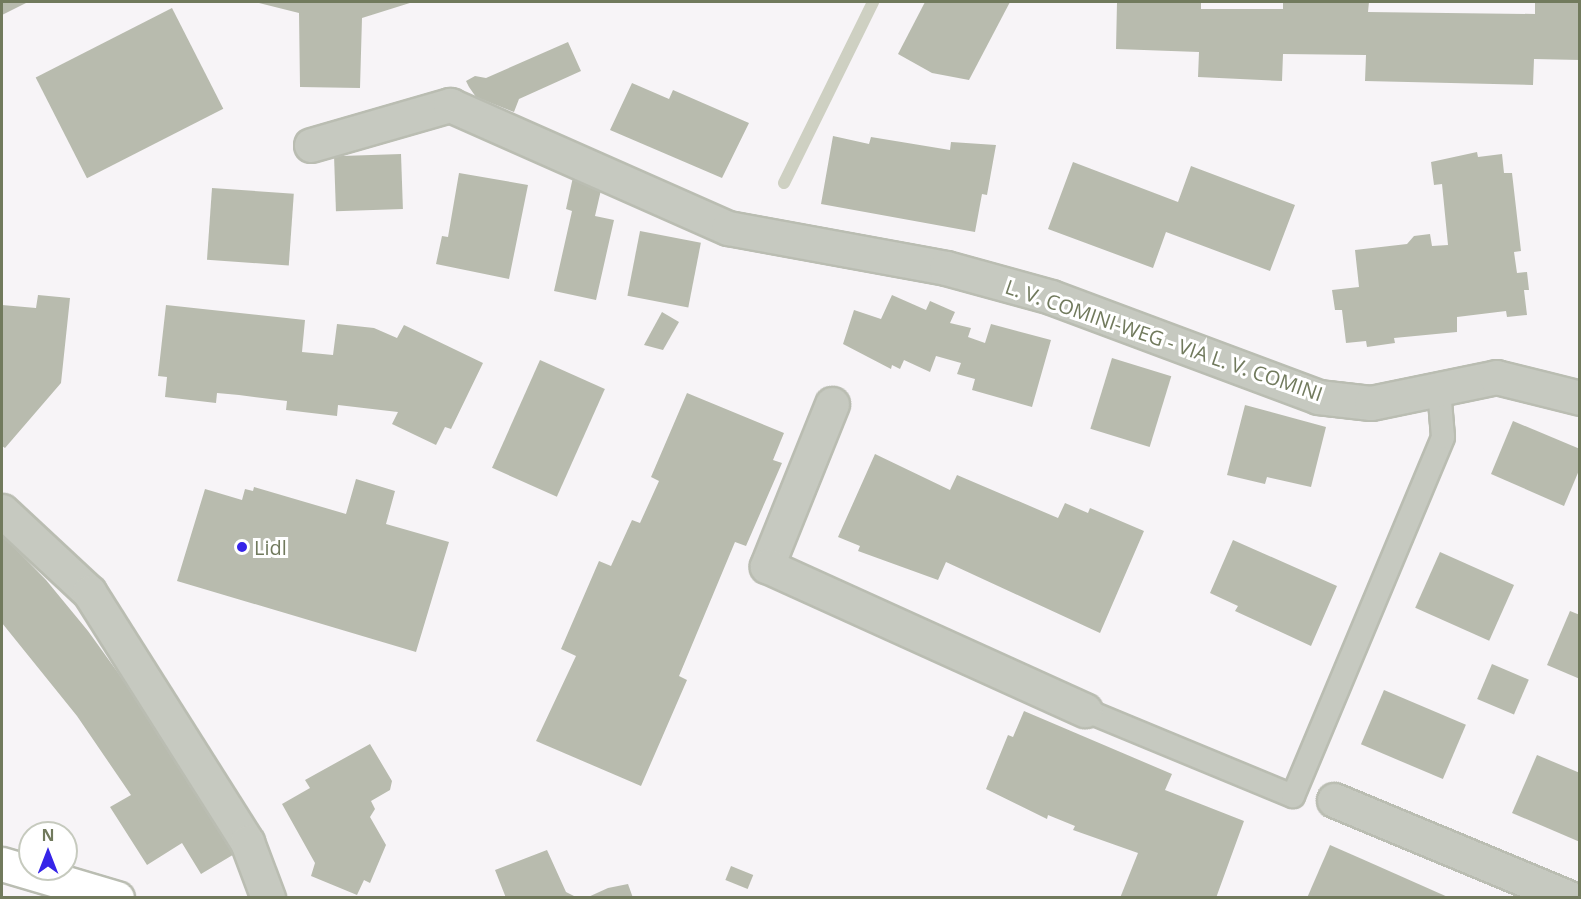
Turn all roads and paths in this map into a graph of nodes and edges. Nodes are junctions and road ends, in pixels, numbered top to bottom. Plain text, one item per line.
1 (311, 145) dead end
2 (1439, 389) junction
3 (1580, 398) edge
4 (832, 404) dead end
5 (2, 511) edge
6 (1085, 710) joint
7 (1334, 800) dead end
8 (2, 864) edge
9 (117, 897) edge
10 (268, 897) edge
11 (1569, 897) edge

1 - 2 street, L. V. COMINI-WEG - VIA L. V. COMINI
2 - 3 street, L. V. COMINI-WEG - VIA L. V. COMINI
2 - 6 lane
4 - 6 street
5 - 10 street
7 - 11 street
8 - 9 main road

